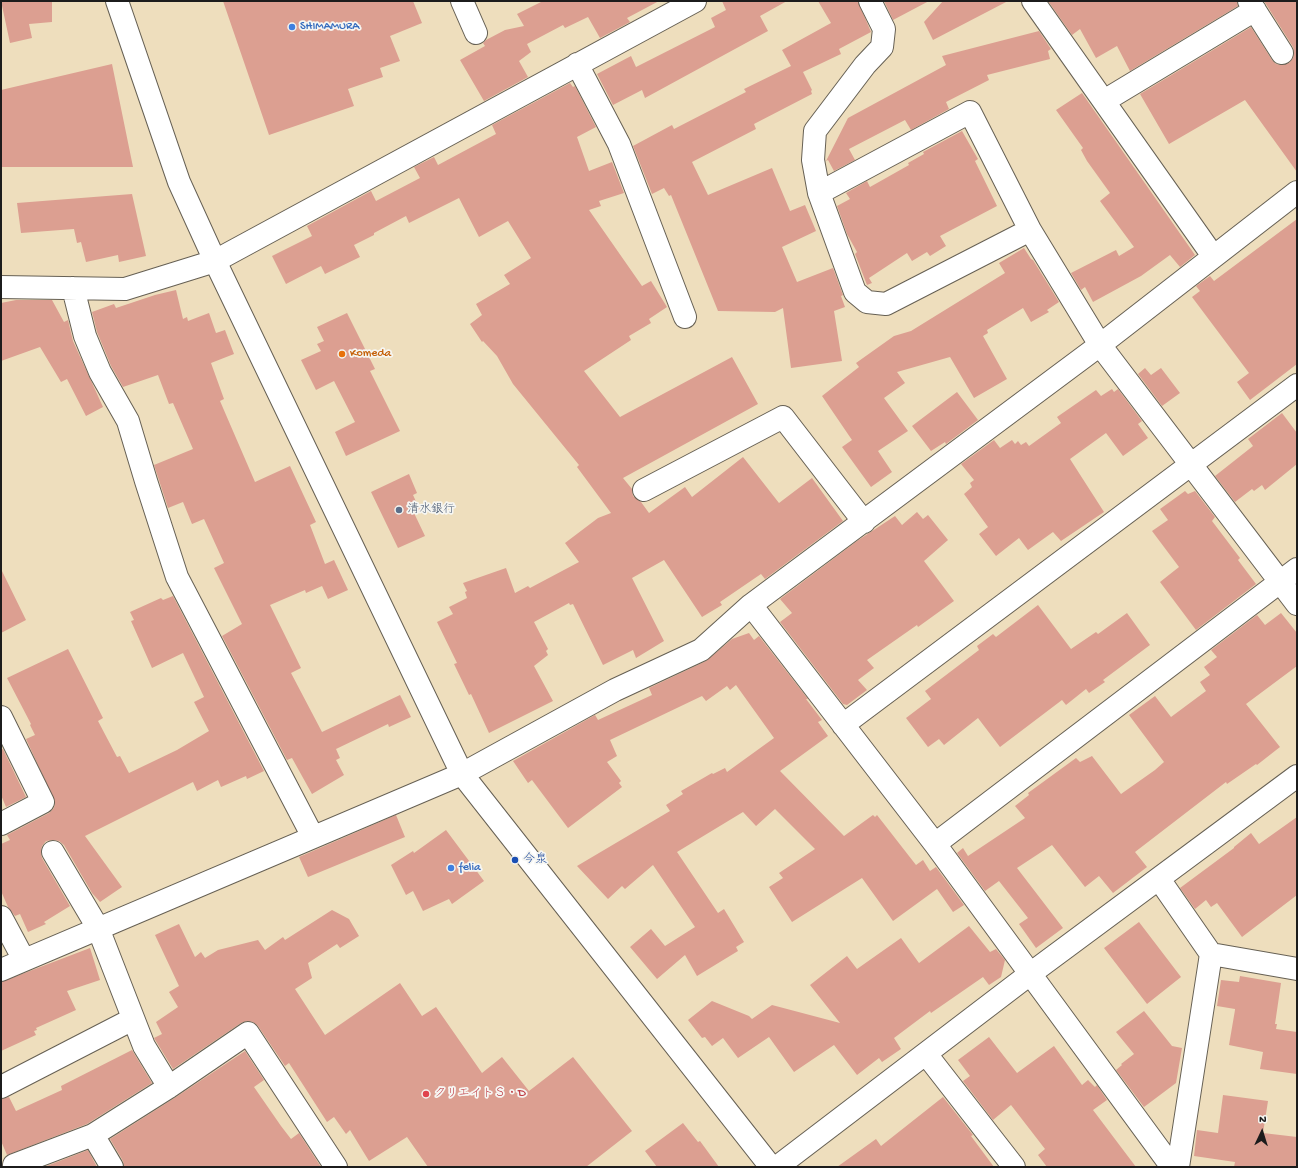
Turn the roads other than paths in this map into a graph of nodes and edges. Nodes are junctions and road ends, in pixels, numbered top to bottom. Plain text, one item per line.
1 (117, 1) edge
2 (462, 1) edge
3 (695, 1) edge
4 (870, 1) edge
5 (1033, 1) edge
6 (1252, 6) edge
7 (476, 33) dead end
8 (1282, 54) dead end
9 (577, 64) junction
10 (1104, 101) junction
11 (1297, 192) edge
12 (819, 193) junction
13 (1030, 230) junction
14 (1213, 256) junction
15 (215, 261) junction
16 (1, 286) edge
17 (73, 288) junction
18 (685, 317) dead end
19 (1100, 345) junction
20 (1297, 385) edge
21 (1191, 465) junction
22 (644, 490) dead end
23 (864, 522) junction
24 (1289, 576) edge
25 (1297, 604) edge
26 (751, 605) junction
27 (1, 717) edge
28 (843, 725) junction
29 (462, 774) junction
30 (1297, 776) edge
31 (1, 824) edge
32 (313, 837) junction
33 (935, 844) junction
34 (53, 852) dead end
35 (1159, 879) junction
36 (1, 917) edge
37 (98, 928) junction
38 (1210, 954) junction
39 (24, 960) junction
40 (1297, 969) edge
41 (1, 970) edge
42 (1030, 974) junction
43 (133, 1019) junction
44 (926, 1054) junction
45 (1, 1087) edge
46 (168, 1087) junction
47 (93, 1135) junction
48 (15, 1167) edge
49 (112, 1167) edge
50 (336, 1167) edge
51 (771, 1167) edge
52 (777, 1167) edge
53 (1014, 1167) edge
54 (1172, 1167) edge
55 (1178, 1167) edge

1 - 15 street
2 - 7 street
3 - 9 street
4 - 12 street
5 - 10 street
6 - 8 street
6 - 10 street
9 - 15 street
9 - 18 street
10 - 14 street
11 - 14 street
12 - 13 street
12 - 13 street
13 - 19 street
14 - 19 street
15 - 17 street
15 - 29 street
16 - 17 street
17 - 32 street
19 - 21 street
19 - 23 street
20 - 21 street
21 - 24 street
21 - 28 street
22 - 23 street
23 - 26 street
24 - 25 street
24 - 33 street
26 - 28 street
26 - 29 street
27 - 31 street
28 - 33 street
29 - 32 street
29 - 51 street
30 - 35 street
32 - 37 street
33 - 42 street
34 - 37 street
35 - 38 street
35 - 42 street
36 - 39 street
37 - 39 street
37 - 43 street
38 - 40 street
38 - 55 street
39 - 41 street
42 - 44 street
42 - 54 street
43 - 45 street
43 - 46 street
44 - 52 street
44 - 53 street
46 - 47 street
46 - 50 street
47 - 48 street
47 - 49 street

